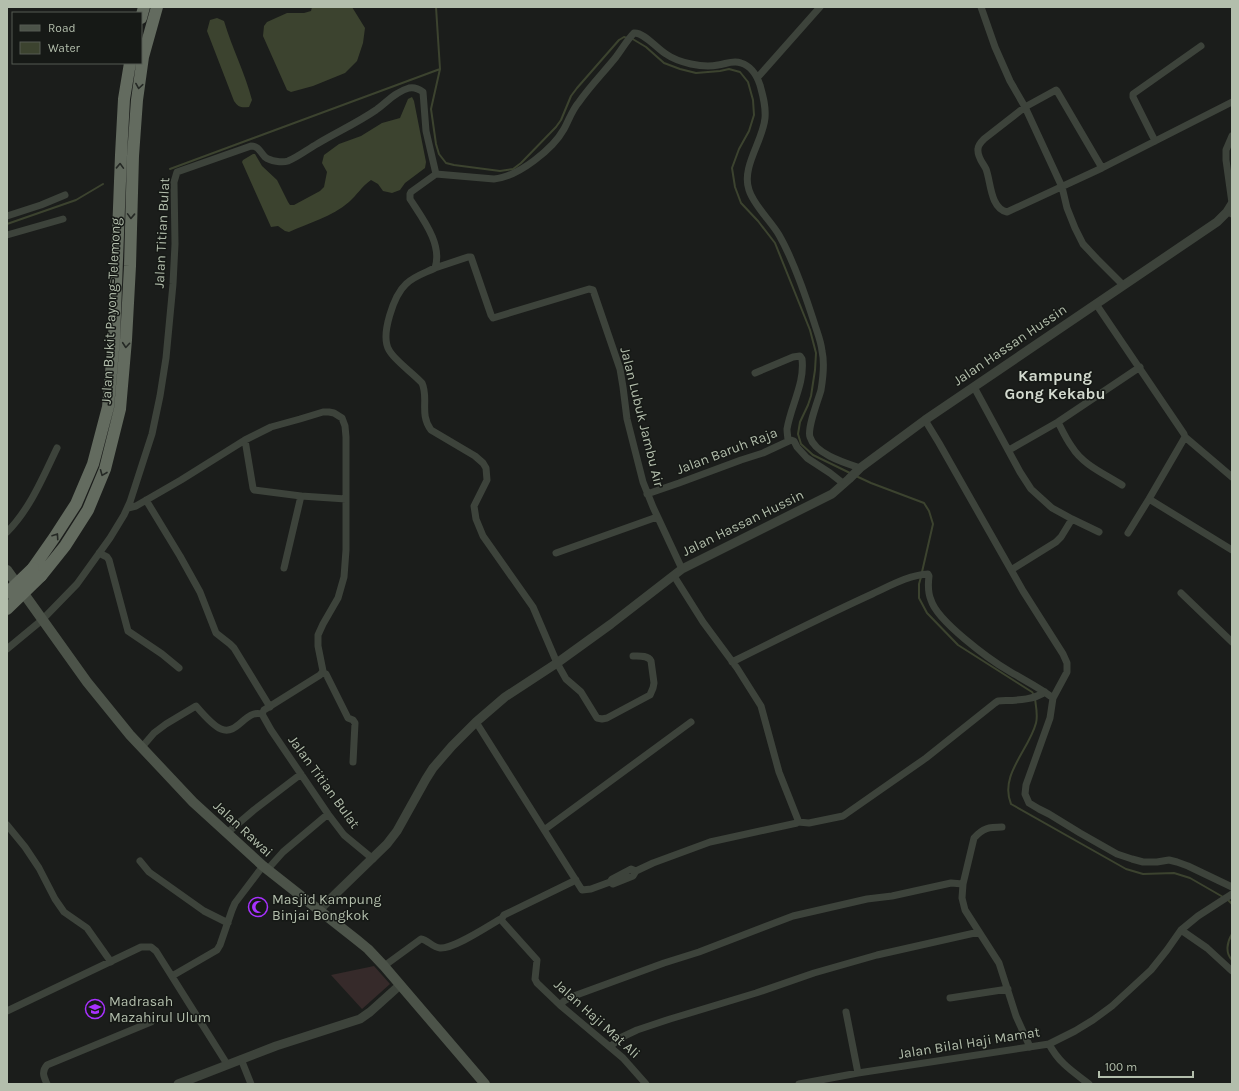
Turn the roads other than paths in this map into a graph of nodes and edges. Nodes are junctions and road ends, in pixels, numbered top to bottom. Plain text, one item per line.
1 (157, 7) edge
2 (820, 7) edge
3 (981, 7) edge
4 (1201, 46) dead end
5 (130, 64) edge
6 (758, 77) junction
7 (1232, 102) edge
8 (1025, 107) junction
9 (1232, 136) edge
10 (1155, 141) junction
11 (1102, 168) junction
12 (436, 174) junction
13 (1062, 187) junction
14 (65, 195) dead end
15 (1231, 210) edge
16 (7, 216) edge
17 (63, 219) dead end
18 (7, 235) edge
19 (435, 268) junction
20 (1123, 285) junction
21 (1096, 304) junction
22 (1140, 367) junction
23 (755, 373) dead end
24 (974, 387) junction
25 (925, 420) junction
26 (1058, 422) junction
27 (1185, 437) junction
28 (246, 440) junction
29 (791, 441) junction
30 (57, 448) dead end
31 (1009, 450) junction
32 (859, 469) junction
33 (1232, 477) edge
34 (847, 482) junction
35 (1122, 485) dead end
36 (647, 494) junction
37 (301, 496) junction
38 (346, 499) junction
39 (1149, 499) junction
40 (146, 500) junction
41 (128, 508) junction
42 (657, 517) junction
43 (1072, 519) junction
44 (7, 532) edge
45 (1099, 532) dead end
46 (1128, 533) dead end
47 (1232, 550) edge
48 (99, 553) junction
49 (556, 553) dead end
50 (284, 568) dead end
51 (682, 569) junction
52 (7, 570) edge
53 (1011, 570) junction
54 (37, 572) junction
55 (674, 576) junction
56 (7, 593) edge
57 (1181, 593) dead end
58 (7, 609) edge
59 (42, 620) junction
60 (1232, 642) edge
61 (7, 649) edge
62 (633, 656) dead end
63 (732, 662) junction
64 (557, 663) junction
65 (179, 668) dead end
66 (322, 673) junction
67 (1042, 693) junction
68 (1053, 698) junction
69 (270, 707) junction
70 (262, 714) junction
71 (476, 722) junction
72 (692, 722) dead end
73 (142, 747) junction
74 (353, 762) dead end
75 (301, 774) junction
76 (328, 814) junction
77 (798, 822) junction
78 (7, 825) edge
79 (1002, 827) dead end
80 (544, 830) junction
81 (227, 833) junction
82 (373, 859) junction
83 (140, 861) dead end
84 (265, 868) junction
85 (576, 880) junction
86 (963, 884) junction
87 (1232, 892) edge
88 (319, 910) junction
89 (503, 917) junction
90 (228, 923) junction
91 (1181, 930) junction
92 (979, 932) junction
93 (111, 962) junction
94 (384, 966) junction
95 (1232, 971) edge
96 (172, 976) junction
97 (400, 985) junction
98 (1008, 989) junction
99 (950, 998) dead end
100 (560, 1005) junction
101 (7, 1011) edge
102 (846, 1012) dead end
103 (151, 1022) dead end
104 (1049, 1044) junction
105 (610, 1046) junction
106 (1030, 1047) junction
107 (241, 1059) junction
108 (227, 1064) junction
109 (858, 1073) junction
110 (47, 1084) edge
111 (178, 1084) edge
112 (251, 1084) edge
113 (484, 1084) edge
114 (646, 1084) edge
115 (799, 1084) edge
116 (1088, 1084) edge

1 -> 54 highway, Jalan Bukit Payong-Telemong
2 - 6 street
3 - 8 street
4 - 10 street
54 -> 5 highway, Jalan Bukit Payong-Telemong
6 - 12 street
6 - 32 street
7 - 10 street
8 - 11 street
8 - 13 street
8 - 13 street
9 - 15 street
10 - 11 street
11 - 13 street
12 - 19 street
12 - 41 street, Jalan Titian Bulat
13 - 20 street
14 - 16 street
15 - 20 street, Jalan Hassan Hussin
17 - 18 street
19 - 36 street, Jalan Lubuk Jambu Air
19 - 64 street
20 - 21 street, Jalan Hassan Hussin
21 - 22 street
21 - 24 street, Jalan Hassan Hussin
22 - 26 street
22 - 27 street
23 - 29 street
24 - 25 street, Jalan Hassan Hussin
24 - 31 street
25 - 32 street, Jalan Hassan Hussin
25 - 53 street
26 - 31 street
26 - 35 street
27 - 33 street
27 - 39 street
28 - 37 street
28 - 38 street
28 - 40 street
29 - 34 street
29 - 36 street, Jalan Baruh Raja
30 - 44 street
31 - 43 street
32 - 34 street, Jalan Hassan Hussin
34 - 51 street, Jalan Hassan Hussin
36 - 42 street, Jalan Lubuk Jambu Air
37 - 38 street
37 - 50 street
38 - 66 street
39 - 46 street
39 - 47 street
40 - 41 street
40 - 69 street
41 - 48 street, Jalan Titian Bulat
42 - 49 street
42 - 51 street, Jalan Lubuk Jambu Air
43 - 45 street
43 - 53 street
48 - 59 street, Jalan Titian Bulat
48 - 65 street
51 - 55 street, Jalan Hassan Hussin
52 - 59 main road, Jalan Rawai
53 - 68 street
54 - 56 highway, Jalan Bukit Payong-Telemong, bridge
54 - 58 highway, Jalan Bukit Payong-Telemong, bridge
55 - 63 street
55 - 64 street, Jalan Hassan Hussin
57 - 60 street
59 - 61 street, Jalan Titian Bulat
59 - 73 main road, Jalan Rawai
62 - 64 street
63 - 67 street
63 - 77 street
64 - 71 street, Jalan Hassan Hussin
66 - 69 street
66 - 74 street
67 - 68 street
67 - 77 street
68 - 87 street
69 - 70 street
70 - 73 street
70 - 75 street, Jalan Titian Bulat
71 - 80 street
71 - 82 street, Jalan Hassan Hussin
72 - 80 street
73 - 81 main road, Jalan Rawai
75 - 76 street, Jalan Titian Bulat
75 - 81 street
76 - 82 street, Jalan Titian Bulat
76 - 84 street
77 - 85 street
78 - 93 street
79 - 86 street
80 - 85 street
81 - 84 main road, Jalan Rawai
82 - 88 street, Jalan Hassan Hussin
83 - 90 street
84 - 88 main road, Jalan Rawai
84 - 90 street
85 - 89 street
86 - 92 street
86 - 100 street
87 - 91 street, Jalan Bilal Haji Mamat
88 - 94 main road, Jalan Rawai
89 - 94 street
89 - 100 street, Jalan Haji Mat Ali
90 - 96 street
91 - 95 street
91 - 104 street, Jalan Bilal Haji Mamat
92 - 98 street
92 - 105 street
93 - 96 street
93 - 101 street
94 - 97 main road, Jalan Rawai
96 - 108 street
97 - 107 street
97 - 113 main road, Jalan Rawai
98 - 99 street
98 - 106 street
100 - 105 street, Jalan Haji Mat Ali
102 - 109 street
103 - 110 street
104 - 106 street, Jalan Bilal Haji Mamat
104 - 116 street
105 - 114 street, Jalan Haji Mat Ali
106 - 109 street, Jalan Bilal Haji Mamat
107 - 108 street
107 - 112 street
108 - 111 street
109 - 115 street, Jalan Bilal Haji Mamat

